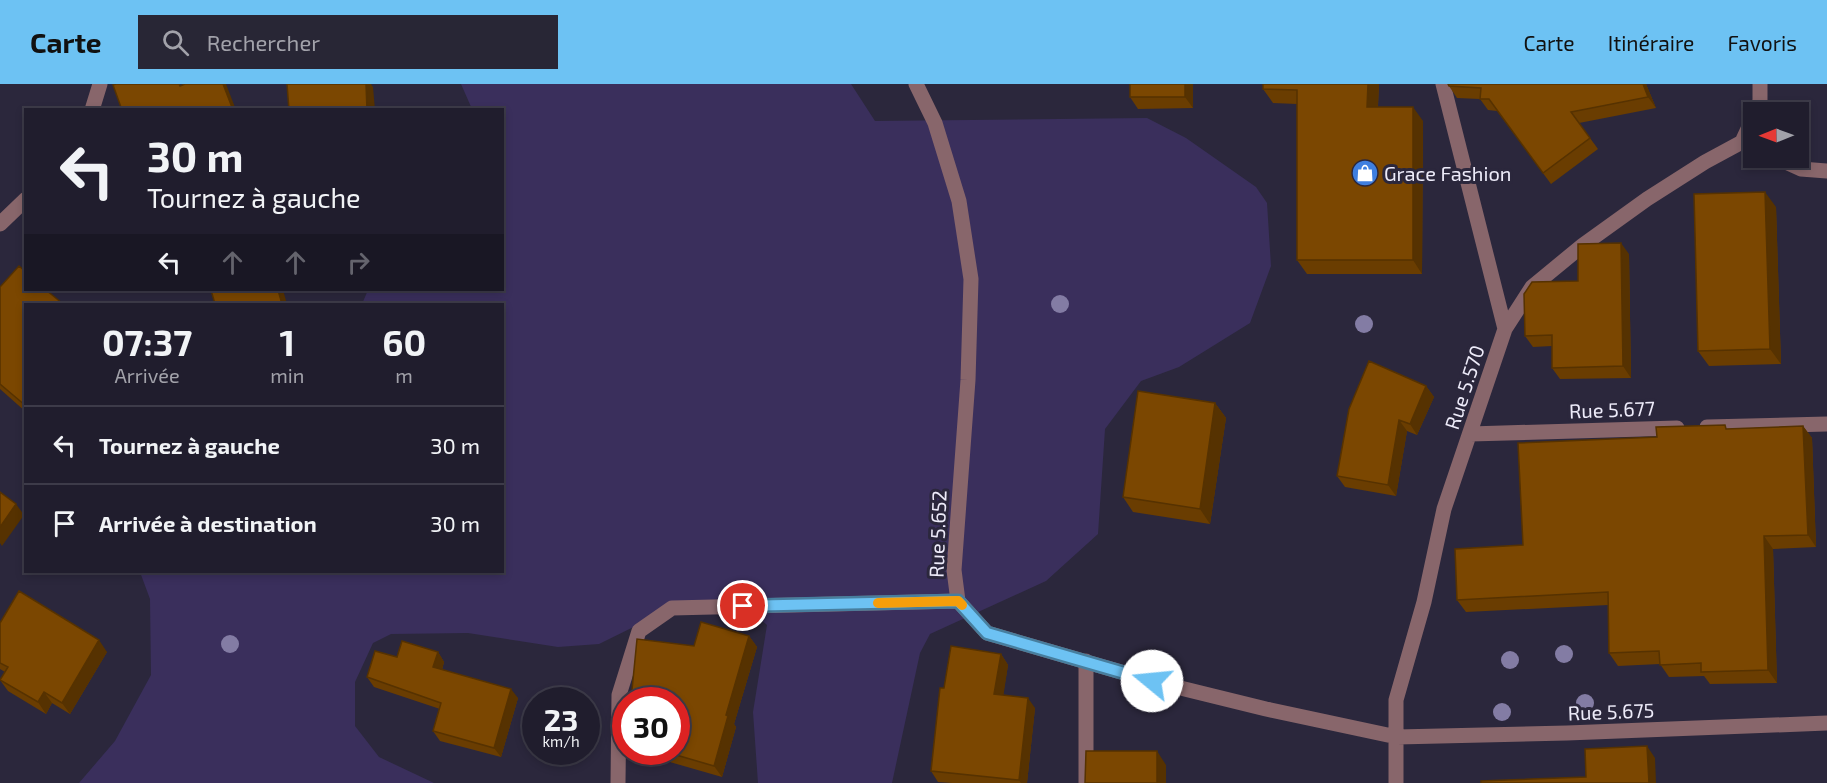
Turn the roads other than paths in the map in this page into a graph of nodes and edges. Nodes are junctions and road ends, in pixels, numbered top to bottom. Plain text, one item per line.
1 (100, 84) edge
2 (916, 84) edge
3 (1443, 84) edge
4 (1760, 84) edge
5 (1760, 102) edge
6 (93, 108) edge
7 (1743, 146) edge
8 (1799, 168) edge
9 (1827, 171) edge
10 (24, 201) edge
11 (0, 225) edge
12 (1505, 329) junction
13 (1827, 424) edge
14 (1470, 434) junction
15 (958, 601) junction
16 (1086, 661) junction
17 (1827, 723) edge
18 (1396, 737) junction
19 (618, 783) edge
20 (1086, 783) edge
21 (1396, 783) edge

1 - 6 street
2 - 15 street, Rue 5.652
3 - 12 street
4 - 5 street, Rue 5.570
7 - 12 street, Rue 5.570
8 - 9 street
10 - 11 street
12 - 14 street, Rue 5.570
13 - 14 street, Rue 5.677
14 - 18 street, Rue 5.570
15 - 16 street, Rue 5.652
15 - 19 street
16 - 18 street, Rue 5.652
16 - 20 street
17 - 18 street, Rue 5.675
18 - 21 street, Rue 5.570

